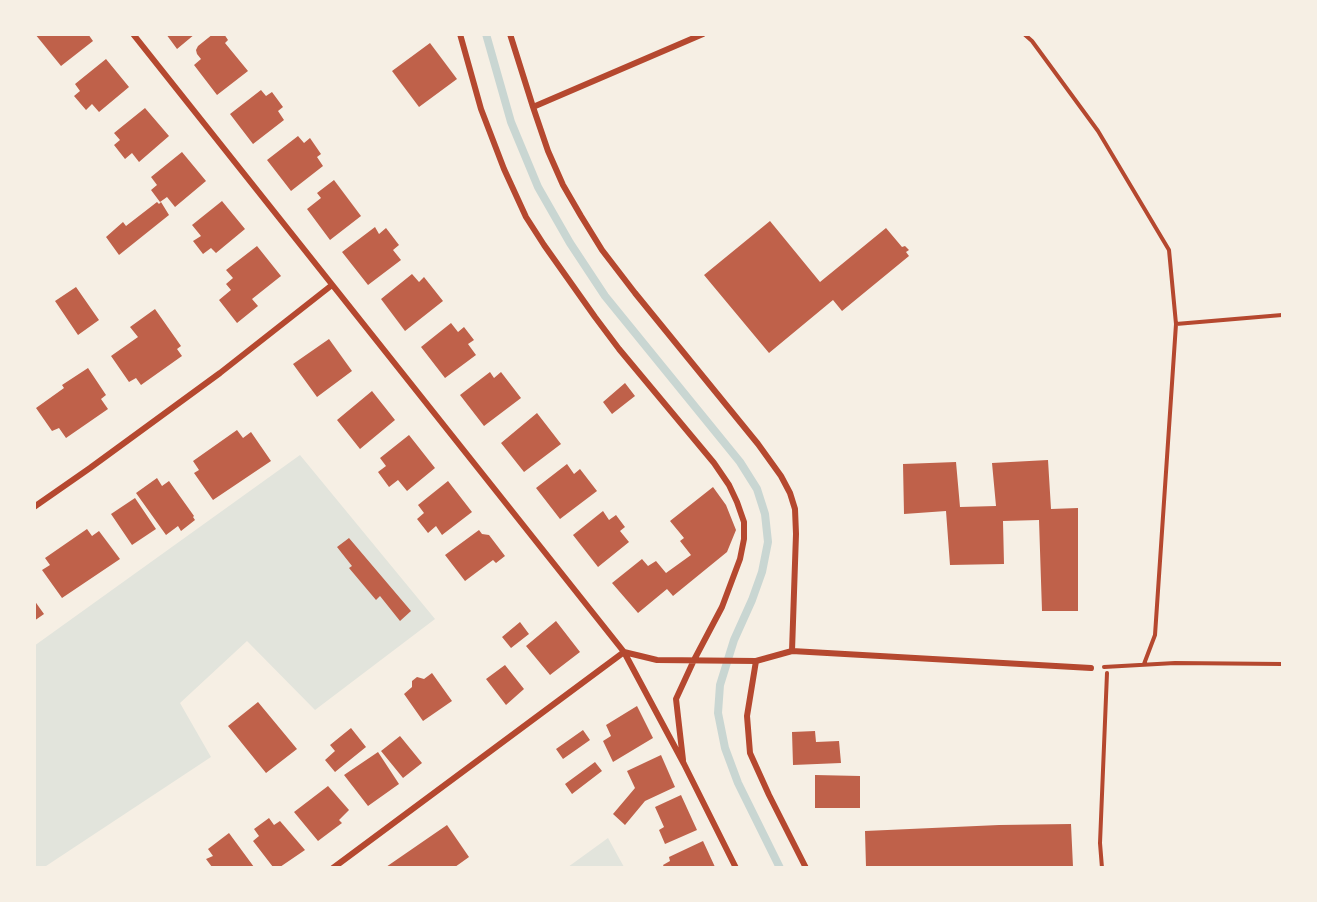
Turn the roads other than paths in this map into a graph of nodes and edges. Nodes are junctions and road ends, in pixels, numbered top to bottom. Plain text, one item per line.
1 (133, 34) edge
2 (460, 34) edge
3 (510, 34) edge
4 (704, 34) edge
5 (533, 107) junction
6 (332, 285) junction
7 (34, 507) edge
8 (792, 651) junction
9 (624, 652) junction
10 (694, 660) junction
11 (756, 661) junction
12 (1091, 668) road end
13 (684, 764) junction
14 (333, 867) edge
15 (736, 867) edge
16 (806, 867) edge

1 - 6 street
2 - 10 street
3 - 5 street
4 - 5 street
5 - 8 street
6 - 7 street
6 - 9 street
8 - 11 street
8 - 12 street
9 - 10 street
9 - 13 street
9 - 14 street
10 - 11 street
10 - 13 street
11 - 16 street
13 - 15 street

